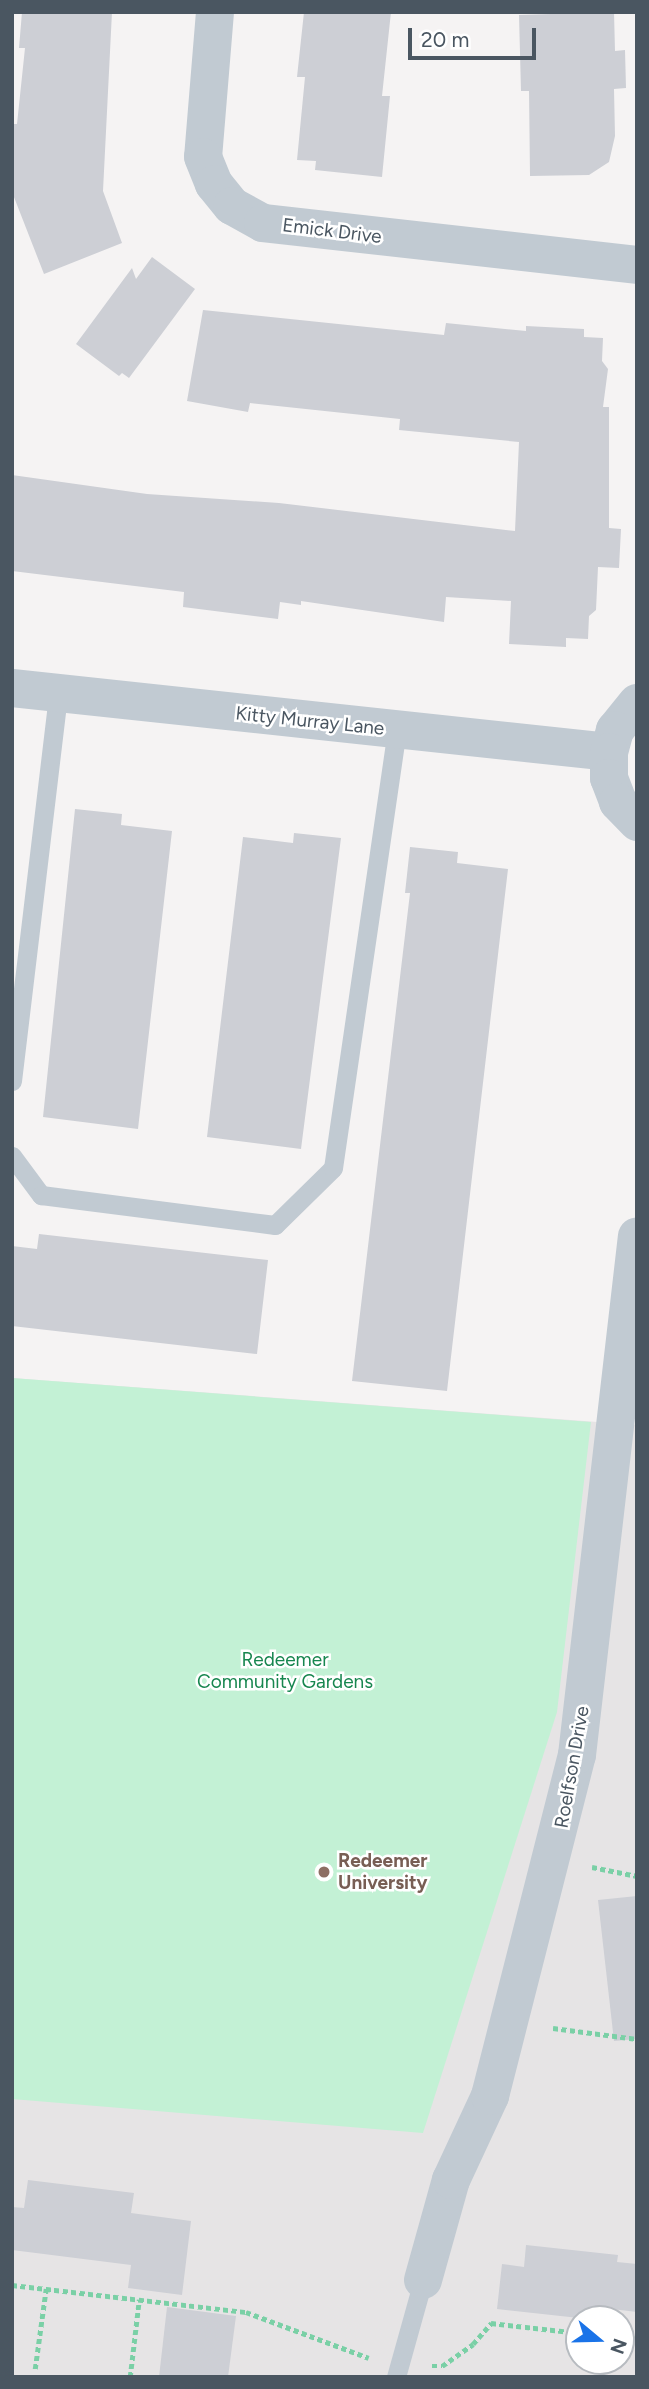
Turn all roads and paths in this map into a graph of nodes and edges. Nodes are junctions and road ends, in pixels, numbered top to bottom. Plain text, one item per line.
1 (215, 12) edge
2 (637, 265) edge
3 (12, 688) edge
4 (58, 693) junction
5 (637, 703) edge
6 (397, 730) junction
7 (609, 752) junction
8 (637, 822) edge
9 (12, 1081) edge
10 (12, 1156) edge
11 (637, 1236) edge
12 (584, 1866) dead end
13 (637, 1875) edge
14 (553, 2028) dead end
15 (637, 2039) edge
16 (423, 2280) joint
17 (12, 2285) edge
18 (46, 2289) junction
19 (139, 2300) junction
20 (565, 2331) edge
21 (35, 2369) dead end
22 (397, 2371) edge
23 (130, 2377) edge

1 - 2 street, Emick Drive
3 - 4 street, Kitty Murray Lane
4 - 6 street, Kitty Murray Lane
4 - 9 lane
5 - 7 street
6 - 7 street, Kitty Murray Lane
6 - 10 lane
7 - 8 street
11 - 16 street, Roelfson Drive
12 - 13 path
14 - 15 path
16 - 22 lane
17 - 18 path
18 - 19 path
18 - 21 path
19 - 22 path
19 - 23 path
20 - 22 path

